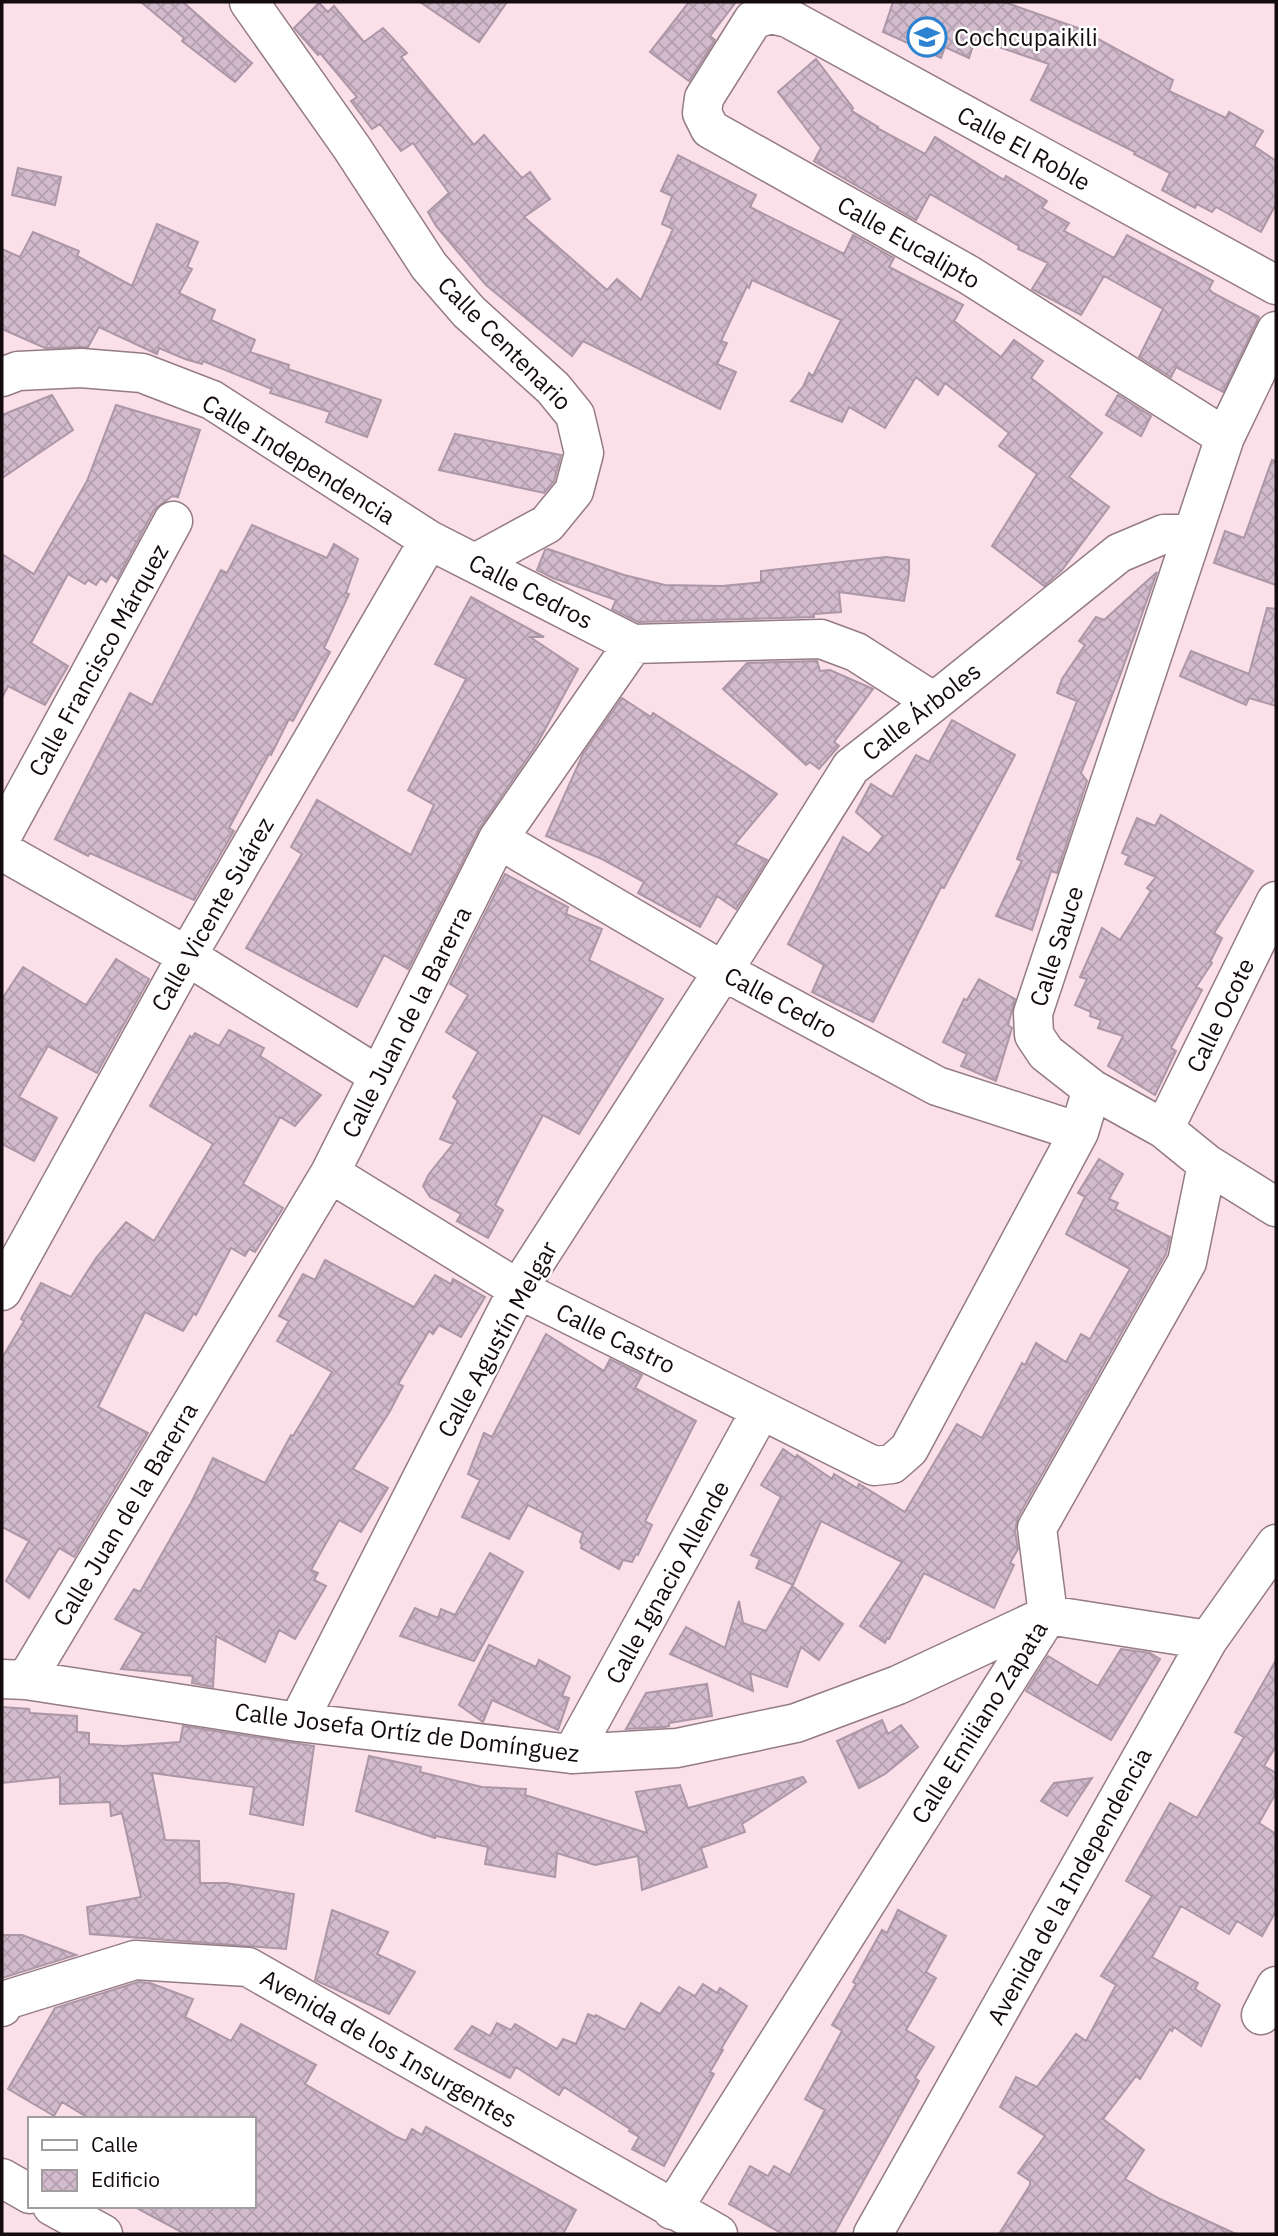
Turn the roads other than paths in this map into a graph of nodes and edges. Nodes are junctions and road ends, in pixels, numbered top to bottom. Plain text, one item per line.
1 (249, 2) edge
2 (771, 14) joint
3 (1276, 285) edge
4 (1276, 331) edge
5 (2, 377) edge
6 (1225, 437) junction
7 (173, 521) dead end
8 (1192, 534) junction
9 (429, 540) junction
10 (477, 562) junction
11 (633, 644) junction
12 (934, 702) junction
13 (2, 836) edge
14 (498, 839) junction
15 (2, 851) edge
16 (1276, 901) edge
17 (187, 956) junction
18 (723, 971) junction
19 (379, 1076) junction
20 (1092, 1089) junction
21 (1164, 1129) junction
22 (1079, 1132) junction
23 (1207, 1164) junction
24 (330, 1173) junction
25 (1276, 1207) edge
26 (518, 1289) junction
27 (2, 1291) edge
28 (761, 1410) junction
29 (1276, 1544) edge
30 (1048, 1615) junction
31 (1208, 1640) junction
32 (14, 1680) edge
33 (298, 1722) junction
34 (572, 1754) junction
35 (3, 2003) edge
36 (2, 2178) edge
37 (28, 2193) edge
38 (56, 2208) edge
39 (672, 2210) junction
40 (103, 2234) edge
41 (718, 2234) edge
42 (873, 2234) edge

1 - 10 street, Calle Centenario
2 - 3 street, Calle El Roble
2 - 6 street, Calle Eucalipto
4 - 6 street
5 - 9 street, Calle Independencia
6 - 8 street, Calle Sauce
7 - 13 street, Calle Francisco Márquez
8 - 12 street, Calle Árboles
8 - 20 street, Calle Sauce
9 - 10 street, Calle Cedros
9 - 17 street, Calle Vicente Suárez
10 - 11 street, Calle Cedros
11 - 12 street
11 - 14 street, Calle Juan de la Barerra
12 - 18 street, Calle Árboles
14 - 18 street, Calle Cedro
14 - 19 street, Calle Juan de la Barerra
15 - 17 street
16 - 21 street, Calle Ocote
17 - 19 street
17 - 27 street, Calle Vicente Suárez
18 - 22 street, Calle Cedro
18 - 26 street, Calle Agustín Melgar
19 - 24 street, Calle Juan de la Barerra
20 - 21 street
20 - 22 street
21 - 23 street
22 - 28 street, Calle Castro
23 - 25 street
23 - 30 street, Calle Emiliano Zapata
24 - 26 street, Calle Castro
24 - 32 street, Calle Juan de la Barerra
26 - 28 street, Calle Castro
26 - 33 street, Calle Agustín Melgar
28 - 34 street, Calle Ignacio Allende
29 - 31 street, Avenida de la Independencia
30 - 31 street
30 - 34 street, Calle Josefa Ortíz de Domínguez
30 - 39 street, Calle Emiliano Zapata
31 - 42 street, Avenida de la Independencia
32 - 33 street, Calle Josefa Ortíz de Domínguez
33 - 34 street, Calle Josefa Ortíz de Domínguez
35 - 39 street, Avenida de los Insurgentes
36 - 37 street
38 - 40 street
39 - 41 street, Avenida de los Insurgentes

